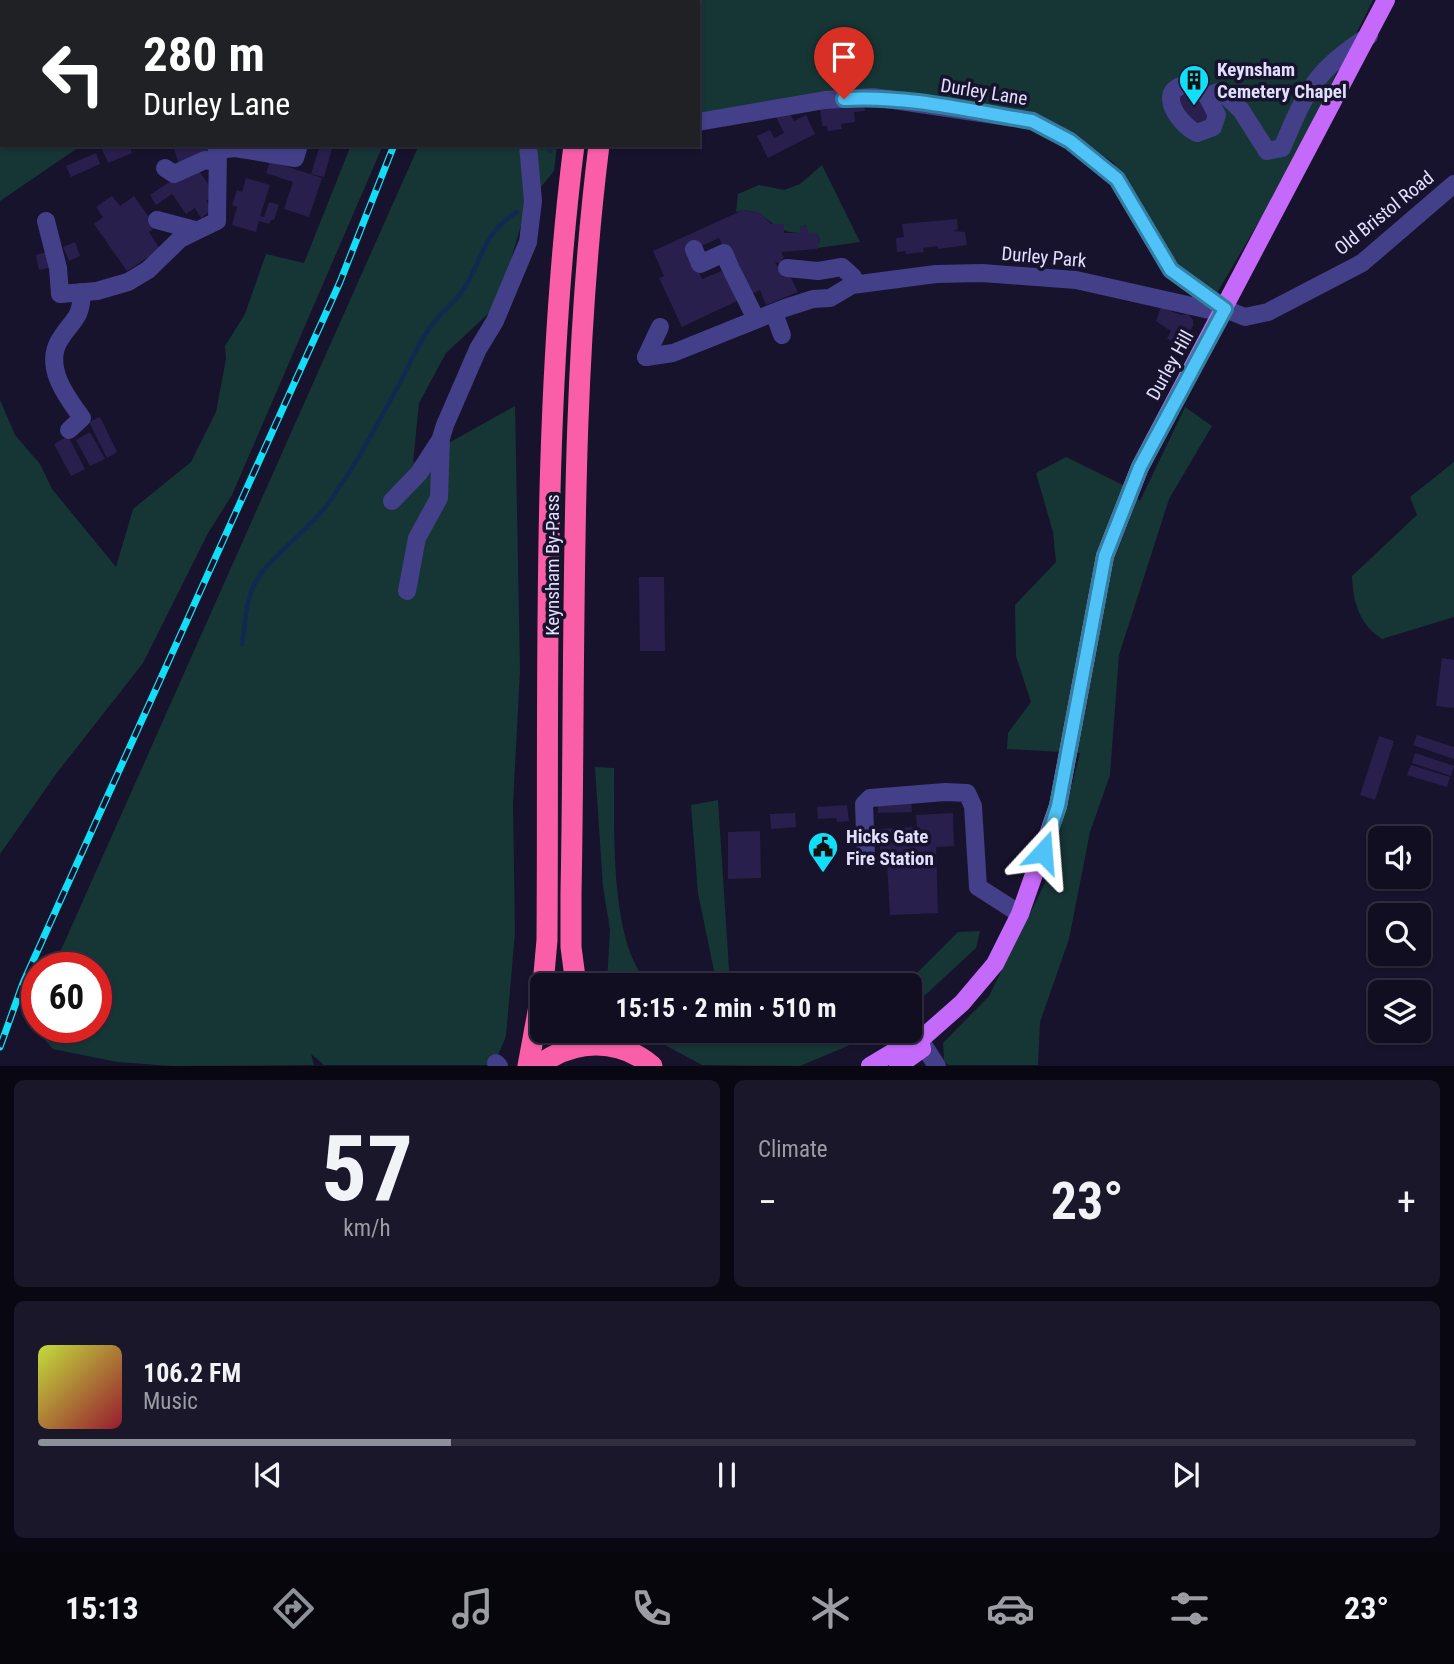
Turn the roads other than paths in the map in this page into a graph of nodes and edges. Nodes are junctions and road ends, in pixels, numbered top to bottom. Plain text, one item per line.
1 (1386, 0) edge
2 (1369, 36) junction
3 (1207, 96) dead end
4 (700, 122) edge
5 (298, 147) edge
6 (528, 147) edge
7 (217, 152) edge
8 (573, 152) edge
9 (598, 154) edge
10 (165, 169) dead end
11 (1454, 184) edge
12 (157, 220) dead end
13 (46, 221) dead end
14 (195, 230) junction
15 (694, 249) dead end
16 (787, 268) dead end
17 (855, 284) junction
18 (82, 292) junction
19 (1224, 311) junction
20 (774, 313) junction
21 (756, 319) junction
22 (660, 327) dead end
23 (782, 335) dead end
24 (68, 430) dead end
25 (441, 439) junction
26 (392, 501) dead end
27 (407, 591) dead end
28 (866, 859) dead end
29 (1020, 914) junction
30 (544, 973) edge
31 (574, 973) edge
32 (922, 1038) edge
33 (532, 1043) edge
34 (586, 1043) edge
35 (612, 1043) edge
36 (908, 1043) edge
37 (921, 1043) edge
38 (922, 1043) edge
39 (650, 1063) edge
40 (528, 1066) edge
41 (538, 1066) edge
42 (870, 1066) edge
43 (898, 1066) edge
44 (937, 1066) edge

1 - 2 main road, Durley Hill
2 - 3 street
2 - 19 main road, Durley Hill
4 - 19 street, Durley Lane
5 - 7 street
6 - 25 street
7 - 10 street
7 - 14 street
8 - 30 highway, Keynsham By-Pass
9 - 31 highway, Keynsham By-Pass
11 - 19 street, Old Bristol Road
12 - 14 street
13 - 18 street
14 - 18 street
15 - 21 street
16 - 17 street
17 - 19 street, Durley Park
17 - 20 street, Durley Park
18 - 24 street
19 - 29 main road, Durley Hill
20 - 21 street, Durley Park
20 - 23 street
21 - 22 street, Durley Park
25 - 26 street
25 - 27 street
28 - 29 street
29 - 32 main road, Durley Hill
33 - 40 highway, Keynsham By-Pass
34 - 41 highway
35 - 39 highway
36 - 42 main road
37 - 43 main road
38 - 44 street

